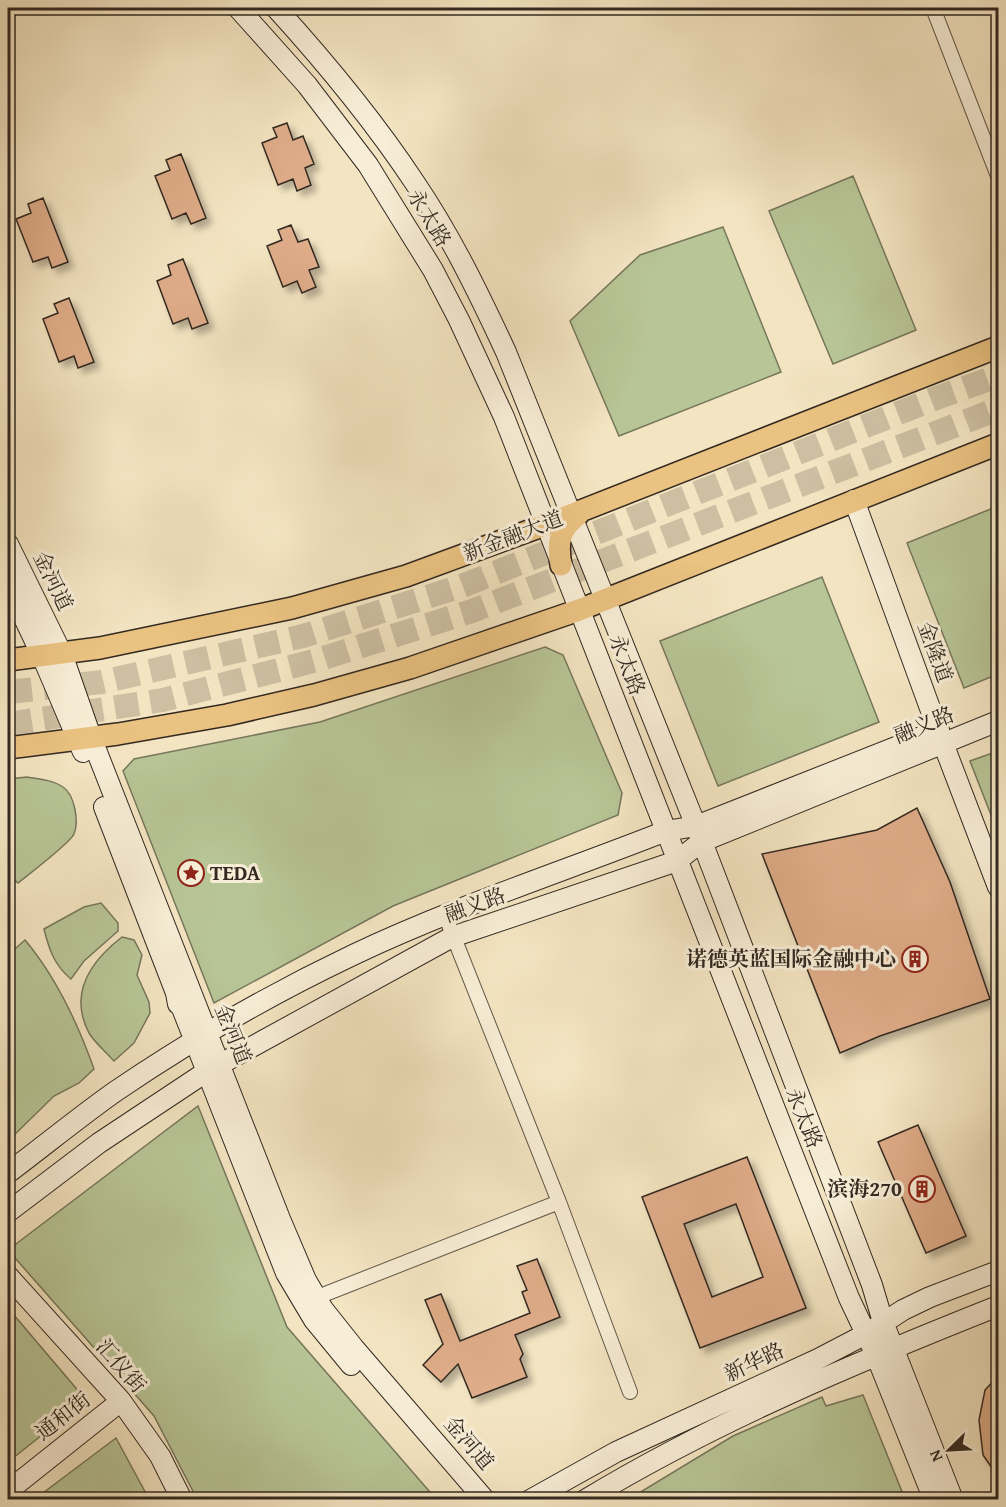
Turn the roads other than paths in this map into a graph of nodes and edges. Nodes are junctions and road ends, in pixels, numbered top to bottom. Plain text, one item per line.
1 (238, 8) edge
2 (276, 8) edge
3 (933, 8) edge
4 (999, 176) edge
5 (999, 347) edge
6 (999, 444) edge
7 (854, 500) junction
8 (577, 514) junction
9 (545, 525) junction
10 (8, 544) edge
11 (561, 565) junction
12 (8, 584) edge
13 (605, 599) junction
14 (579, 609) junction
15 (52, 655) junction
16 (8, 660) edge
17 (999, 707) edge
18 (999, 721) edge
19 (941, 736) junction
20 (85, 738) junction
21 (8, 748) edge
22 (648, 785) junction
23 (666, 831) junction
24 (699, 834) junction
25 (622, 849) junction
26 (677, 861) junction
27 (999, 887) edge
28 (445, 915) junction
29 (452, 937) junction
30 (176, 993) junction
31 (201, 1037) junction
32 (156, 1065) junction
33 (210, 1068) junction
34 (8, 1173) edge
35 (559, 1202) junction
36 (8, 1212) edge
37 (999, 1271) edge
38 (8, 1276) edge
39 (309, 1300) junction
40 (999, 1306) edge
41 (883, 1322) junction
42 (866, 1334) junction
43 (884, 1351) junction
44 (898, 1384) junction
45 (630, 1392) dead end
46 (121, 1401) junction
47 (8, 1491) edge
48 (476, 1495) edge
49 (531, 1499) edge
50 (182, 1500) edge
51 (492, 1500) edge
52 (585, 1500) edge
53 (934, 1500) edge
54 (952, 1500) edge

1 - 9 main road, 永太路
2 - 8 main road, 永太路
3 - 4 street
5 - 8 main road, 新金融大道
6 - 7 main road
7 - 13 main road
7 - 19 main road, 金隆道
8 - 9 main road, 新金融大道
8 - 11 main road
8 - 13 main road, 永太路
9 - 11 main road, 永太路
9 - 15 main road, 新金融大道
10 - 15 main road, 金河道
11 - 14 main road, 永太路
12 - 15 main road, 金河道
13 - 14 main road
13 - 24 main road, 永太路
14 - 20 main road
14 - 22 main road, 永太路
15 - 16 main road, 新金融大道
15 - 20 main road, 金河道
17 - 19 main road, 融义路
18 - 19 main road, 融义路
19 - 24 main road, 融义路
19 - 27 main road, 金隆道
20 - 21 main road
20 - 30 main road, 金河道
20 - 31 main road, 金河道
22 - 23 main road, 永太路
22 - 25 main road
23 - 24 main road, 融义路
23 - 25 main road, 融义路
23 - 26 main road, 永太路
24 - 26 main road, 融义路
24 - 41 main road, 永太路
25 - 28 main road, 融义路
26 - 29 main road, 融义路
26 - 42 main road, 永太路
28 - 29 street
28 - 31 main road, 融义路
29 - 33 main road, 融义路
29 - 35 street
30 - 31 main road, 金河道
30 - 32 main road
31 - 32 main road, 融义路
31 - 33 main road, 金河道
32 - 33 main road
32 - 34 main road, 融义路
33 - 36 main road, 融义路
33 - 39 main road, 金河道
33 - 39 main road, 金河道
35 - 39 street
35 - 45 street
37 - 41 main road, 新华路
38 - 46 main road, 汇仪街
39 - 48 main road, 金河道
40 - 43 main road, 新华路
41 - 42 main road, 新华路
41 - 43 main road, 永太路
42 - 43 main road, 永太路
42 - 49 main road, 新华路
43 - 44 main road, 永太路
43 - 52 main road, 新华路
44 - 53 main road
44 - 54 main road
46 - 47 main road, 通和街
46 - 50 main road, 汇仪街
48 - 51 main road, 金河道

